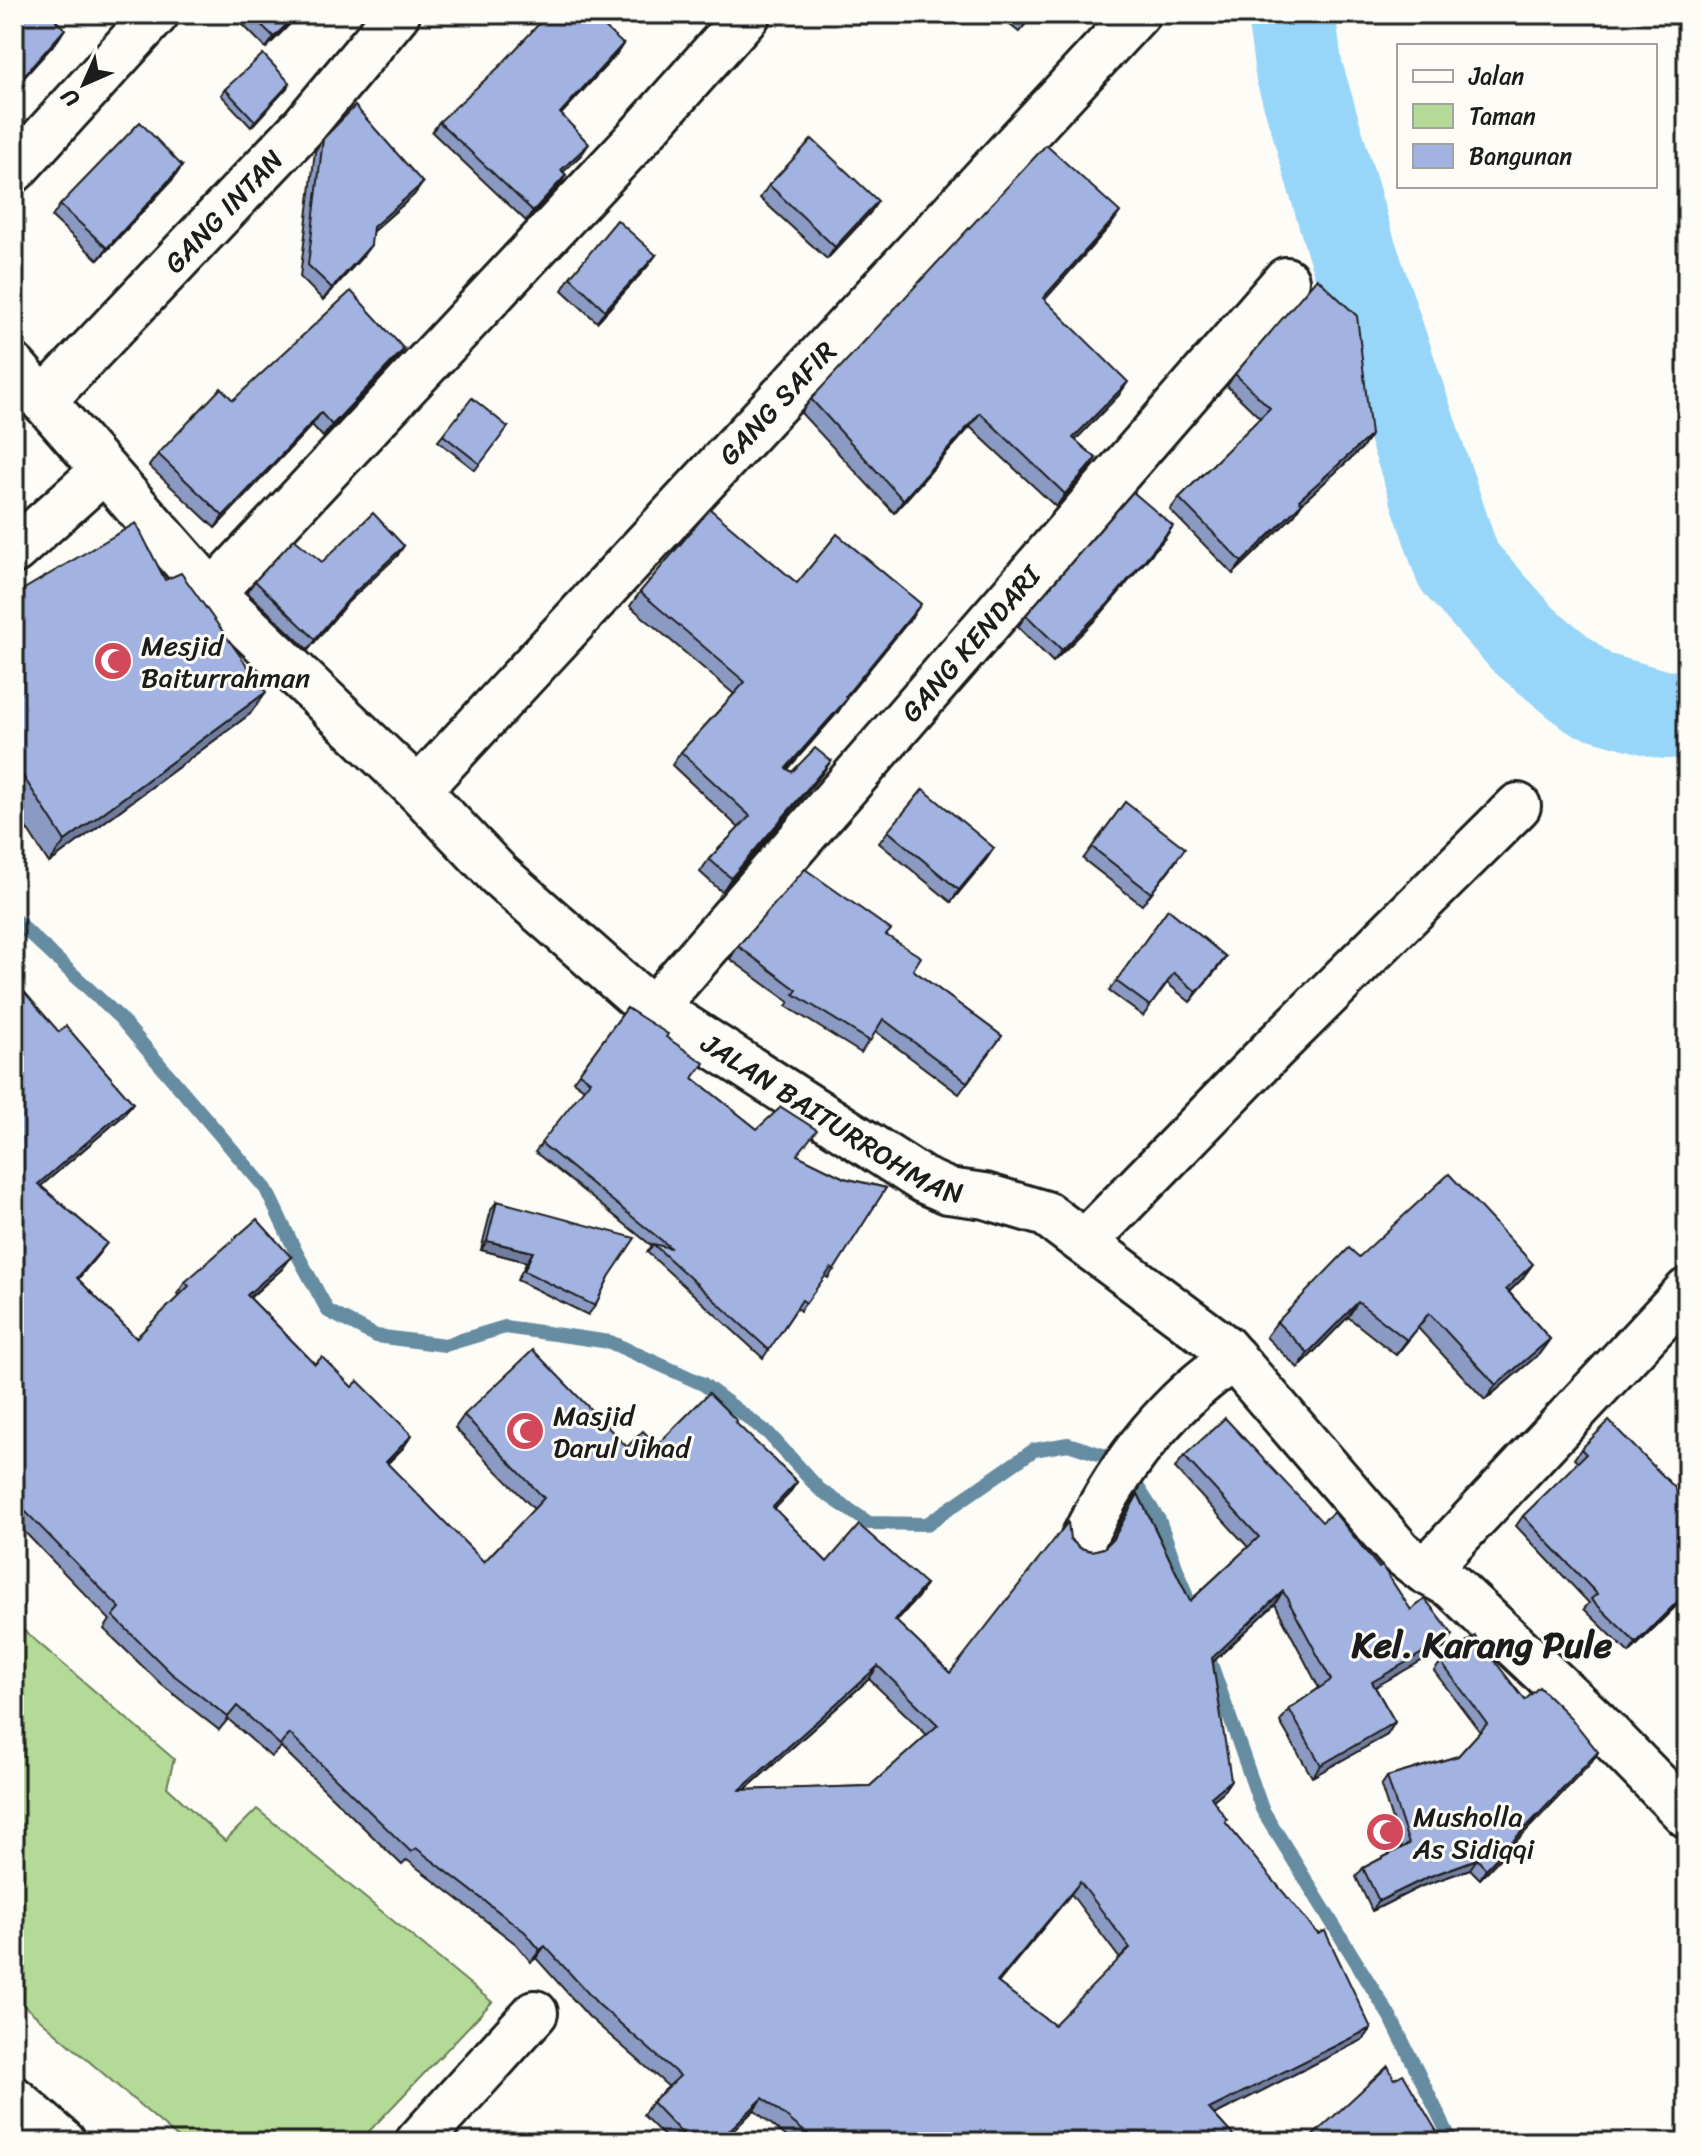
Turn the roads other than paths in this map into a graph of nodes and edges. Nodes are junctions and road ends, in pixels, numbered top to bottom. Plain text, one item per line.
1 (156, 14) edge
2 (397, 14) edge
3 (748, 14) edge
4 (1137, 14) edge
5 (14, 170) edge
6 (1286, 280) dead end
7 (14, 367) edge
8 (43, 401) junction
9 (103, 471) junction
10 (14, 551) edge
11 (212, 593) junction
12 (418, 790) junction
13 (1518, 806) dead end
14 (653, 1009) junction
15 (1085, 1242) junction
16 (1687, 1291) edge
17 (1234, 1358) junction
18 (1083, 1539) dead end
19 (1425, 1571) junction
20 (1687, 1815) edge
21 (535, 2013) dead end
22 (14, 2099) edge
23 (63, 2142) edge
24 (418, 2142) edge

1 - 5 street
2 - 8 street, GANG INTAN
3 - 11 street
4 - 12 street, GANG SAFIR
6 - 14 street, GANG KENDARI
7 - 8 street, JALAN BAITURROHMAN
8 - 9 street, JALAN BAITURROHMAN
9 - 10 street
9 - 11 street, JALAN BAITURROHMAN
11 - 12 street, JALAN BAITURROHMAN
12 - 14 street, JALAN BAITURROHMAN
13 - 15 street
14 - 15 street, JALAN BAITURROHMAN
15 - 17 street, JALAN BAITURROHMAN
16 - 19 street
17 - 18 street
17 - 19 street, JALAN BAITURROHMAN
19 - 20 street, JALAN BAITURROHMAN
21 - 24 street
22 - 23 street

